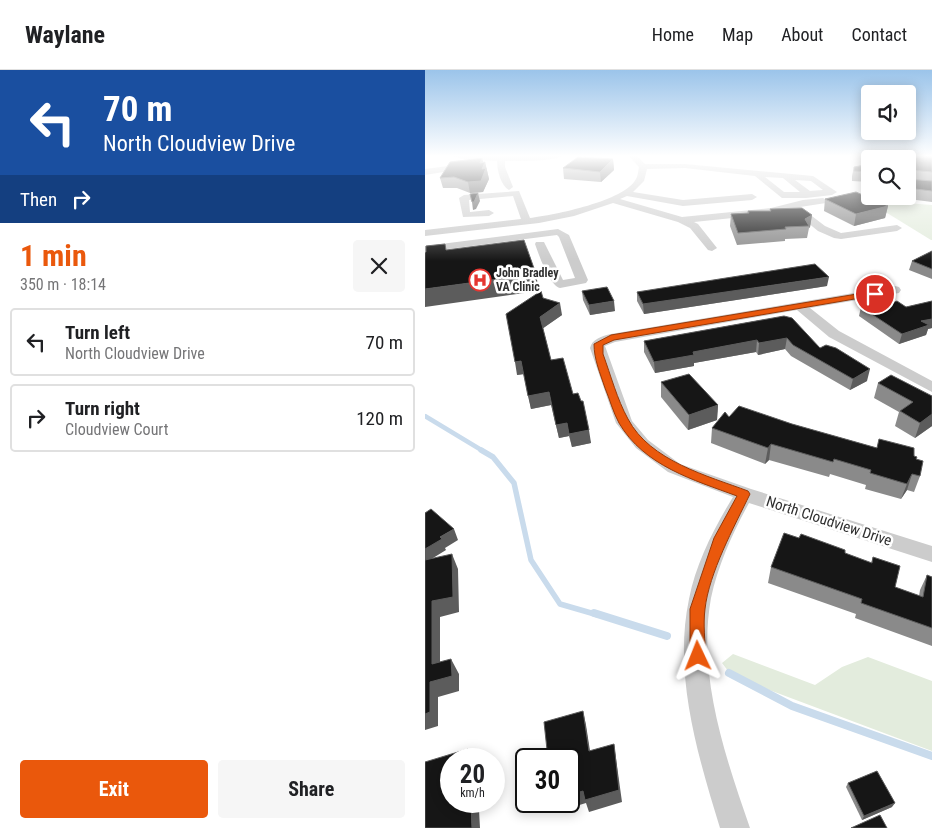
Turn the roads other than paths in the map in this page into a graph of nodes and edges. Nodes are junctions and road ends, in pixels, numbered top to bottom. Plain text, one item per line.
1 (629, 190) edge
2 (778, 190) edge
3 (804, 190) edge
4 (830, 190) edge
5 (625, 194) junction
6 (809, 194) junction
7 (752, 196) dead end
8 (837, 199) edge
9 (613, 200) junction
10 (791, 206) junction
11 (512, 210) junction
12 (529, 220) junction
13 (682, 220) junction
14 (897, 228) dead end
15 (425, 233) edge
16 (539, 239) junction
17 (425, 248) edge
18 (712, 248) dead end
19 (425, 260) edge
20 (895, 290) dead end
21 (799, 306) junction
22 (932, 387) edge
23 (744, 494) junction
24 (932, 554) edge
25 (735, 828) edge

1 - 5 street
2 - 6 street
3 - 6 street
4 - 6 street
5 - 7 street
5 - 9 street
8 - 10 street
9 - 12 street
9 - 13 street
10 - 13 street
10 - 14 street
11 - 11 street
11 - 12 street
12 - 15 street
12 - 16 street
13 - 18 street
16 - 16 street
16 - 17 street
16 - 19 street
20 - 21 street
21 - 22 street
21 - 23 street, North Cloudview Drive
23 - 24 street, North Cloudview Drive
23 - 25 street

